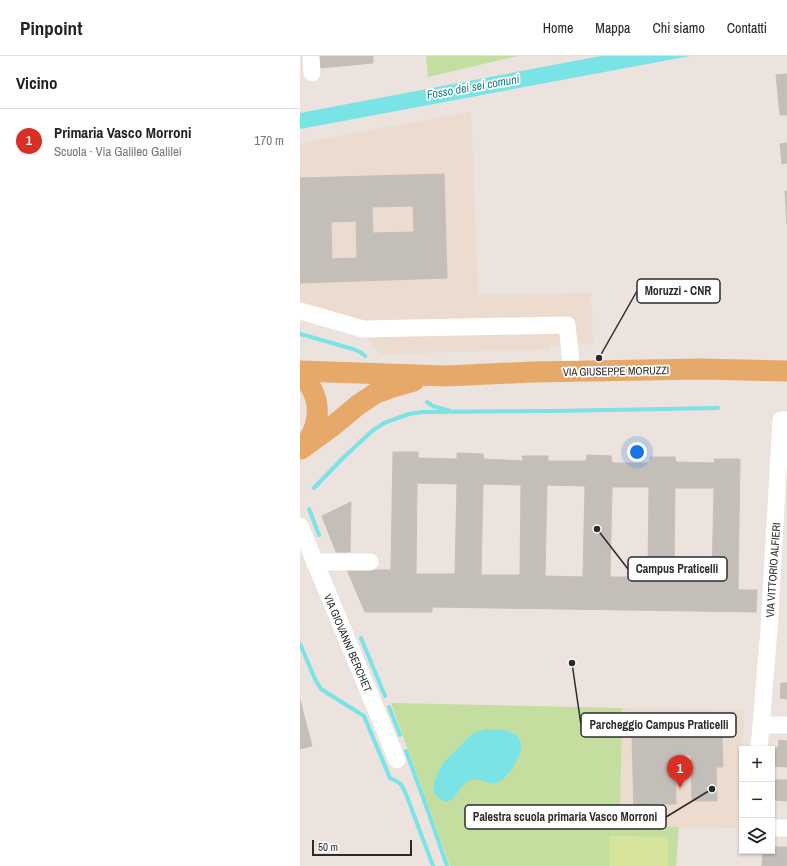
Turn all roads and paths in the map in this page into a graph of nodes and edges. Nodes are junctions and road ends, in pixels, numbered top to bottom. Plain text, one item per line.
1 (311, 56) edge
2 (312, 73) dead end
3 (300, 311) edge
4 (787, 370) edge
5 (300, 372) edge
6 (572, 372) junction
7 (446, 376) junction
8 (787, 420) edge
9 (300, 449) edge
10 (300, 526) edge
11 (314, 562) junction
12 (370, 562) dead end
13 (761, 725) junction
14 (787, 725) edge
15 (760, 746) edge
16 (397, 760) dead end
17 (775, 828) edge
18 (787, 828) edge

1 - 2 street
3 - 6 street
4 - 6 main road, VIA GIUSEPPE MORUZZI
5 - 7 main road, VIA GIUSEPPE MORUZZI
5 - 9 main road
6 - 7 main road, VIA GIUSEPPE MORUZZI
7 - 9 main road, VIA GIUSEPPE MORUZZI
8 - 13 street, VIA VITTORIO ALFIERI
10 - 11 street, VIA GIOVANNI BERCHET
11 - 12 street
11 - 16 street, VIA GIOVANNI BERCHET
13 - 14 street
13 - 15 street
17 - 18 street

